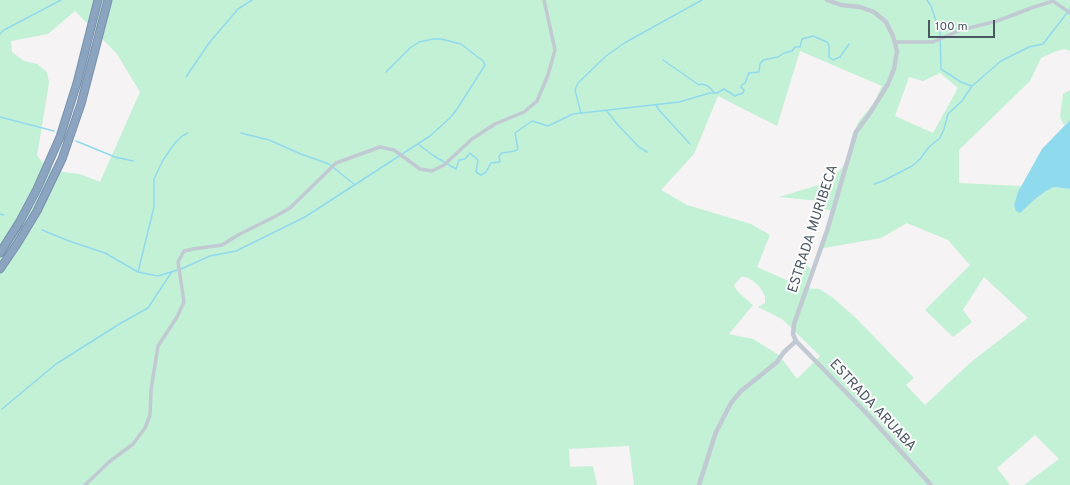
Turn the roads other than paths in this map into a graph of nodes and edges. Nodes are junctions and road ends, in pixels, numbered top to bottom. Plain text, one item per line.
1 (98, 0) edge
2 (108, 0) edge
3 (544, 0) edge
4 (827, 0) edge
5 (1070, 13) edge
6 (895, 42) junction
7 (0, 253) edge
8 (0, 269) edge
9 (796, 341) junction
10 (84, 485) edge
11 (698, 485) edge
12 (931, 485) edge

1 - 7 highway
2 - 8 highway
3 - 10 street
4 - 6 street, ESTRADA MURIBECA
5 - 6 street
6 - 9 street, ESTRADA MURIBECA
9 - 11 street
9 - 12 street, ESTRADA ARUABA

